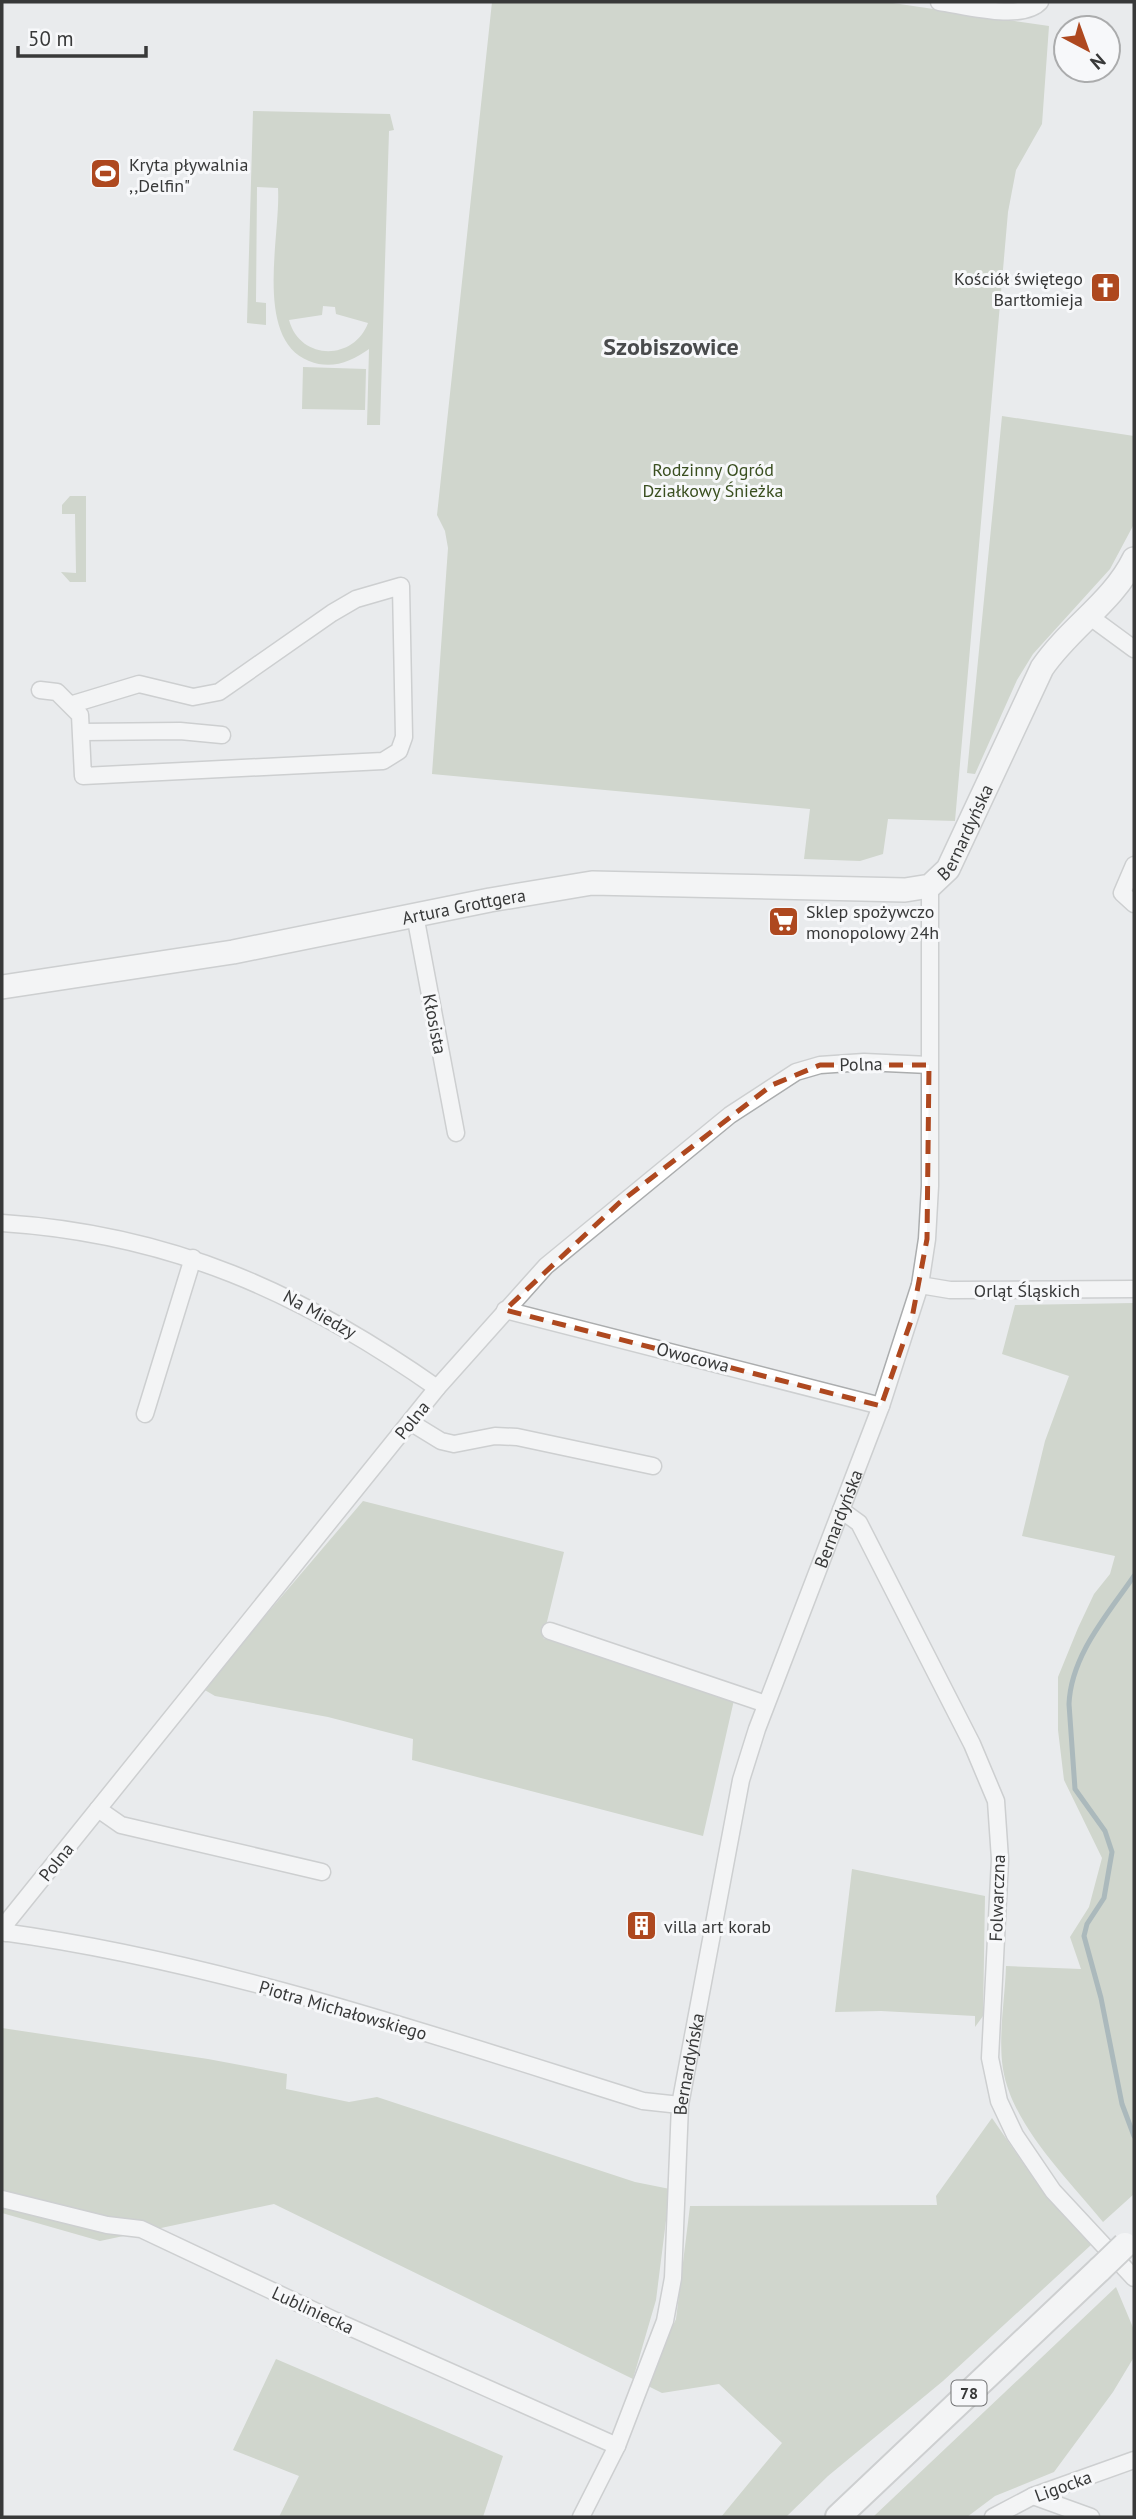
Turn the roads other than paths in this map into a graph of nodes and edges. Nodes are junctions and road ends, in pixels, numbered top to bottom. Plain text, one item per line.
1 (939, 2) edge
2 (1040, 2) edge
3 (1134, 559) edge
4 (1089, 615) junction
5 (1134, 649) edge
6 (40, 690) dead end
7 (72, 704) junction
8 (82, 732) junction
9 (222, 735) dead end
10 (1134, 865) edge
11 (930, 886) junction
12 (1134, 904) edge
13 (415, 915) junction
14 (2, 987) edge
15 (929, 1065) junction
16 (456, 1133) dead end
17 (2, 1223) edge
18 (193, 1258) junction
19 (920, 1285) junction
20 (1134, 1289) edge
21 (505, 1310) junction
22 (437, 1388) junction
23 (881, 1406) junction
24 (145, 1414) dead end
25 (410, 1422) junction
26 (653, 1466) dead end
27 (841, 1510) junction
28 (550, 1631) dead end
29 (766, 1704) junction
30 (98, 1809) junction
31 (322, 1872) dead end
32 (4, 1932) edge
33 (681, 2105) junction
34 (2, 2199) edge
35 (1130, 2241) edge
36 (1134, 2278) edge
37 (617, 2446) junction
38 (1134, 2460) edge
39 (1032, 2496) junction
40 (581, 2517) edge
41 (838, 2517) edge
42 (993, 2517) edge
43 (1091, 2517) edge

1 - 2 street
3 - 4 street, Bernardyńska
4 - 5 street
4 - 11 street, Bernardyńska
6 - 7 street
7 - 8 street
7 - 8 street
8 - 9 street
10 - 12 street
11 - 13 street, Artura Grottgera
11 - 15 street, Bernardyńska
13 - 14 street, Artura Grottgera
13 - 16 street, Kłosista
15 - 19 street, Bernardyńska
15 - 21 street, Polna
17 - 18 street, Na Miedzy
18 - 22 street, Na Miedzy
18 - 24 street
19 - 20 street, Orląt Śląskich
19 - 23 street, Bernardyńska
21 - 22 street, Polna
21 - 23 street, Owocowa
22 - 25 street, Polna
23 - 27 street, Bernardyńska
25 - 26 street
25 - 30 street, Polna
27 - 29 street, Bernardyńska
27 - 36 street, Folwarczna
28 - 29 street
29 - 33 street, Bernardyńska
30 - 31 street
30 - 32 street, Polna
32 - 33 street, Piotra Michałowskiego
33 - 37 street, Bernardyńska
34 - 37 street, Lubliniecka
35 - 41 main road, 78, bridge
37 - 40 street, Bernardyńska
38 - 39 street, Ligocka
39 - 42 street, Ligocka
39 - 43 street

